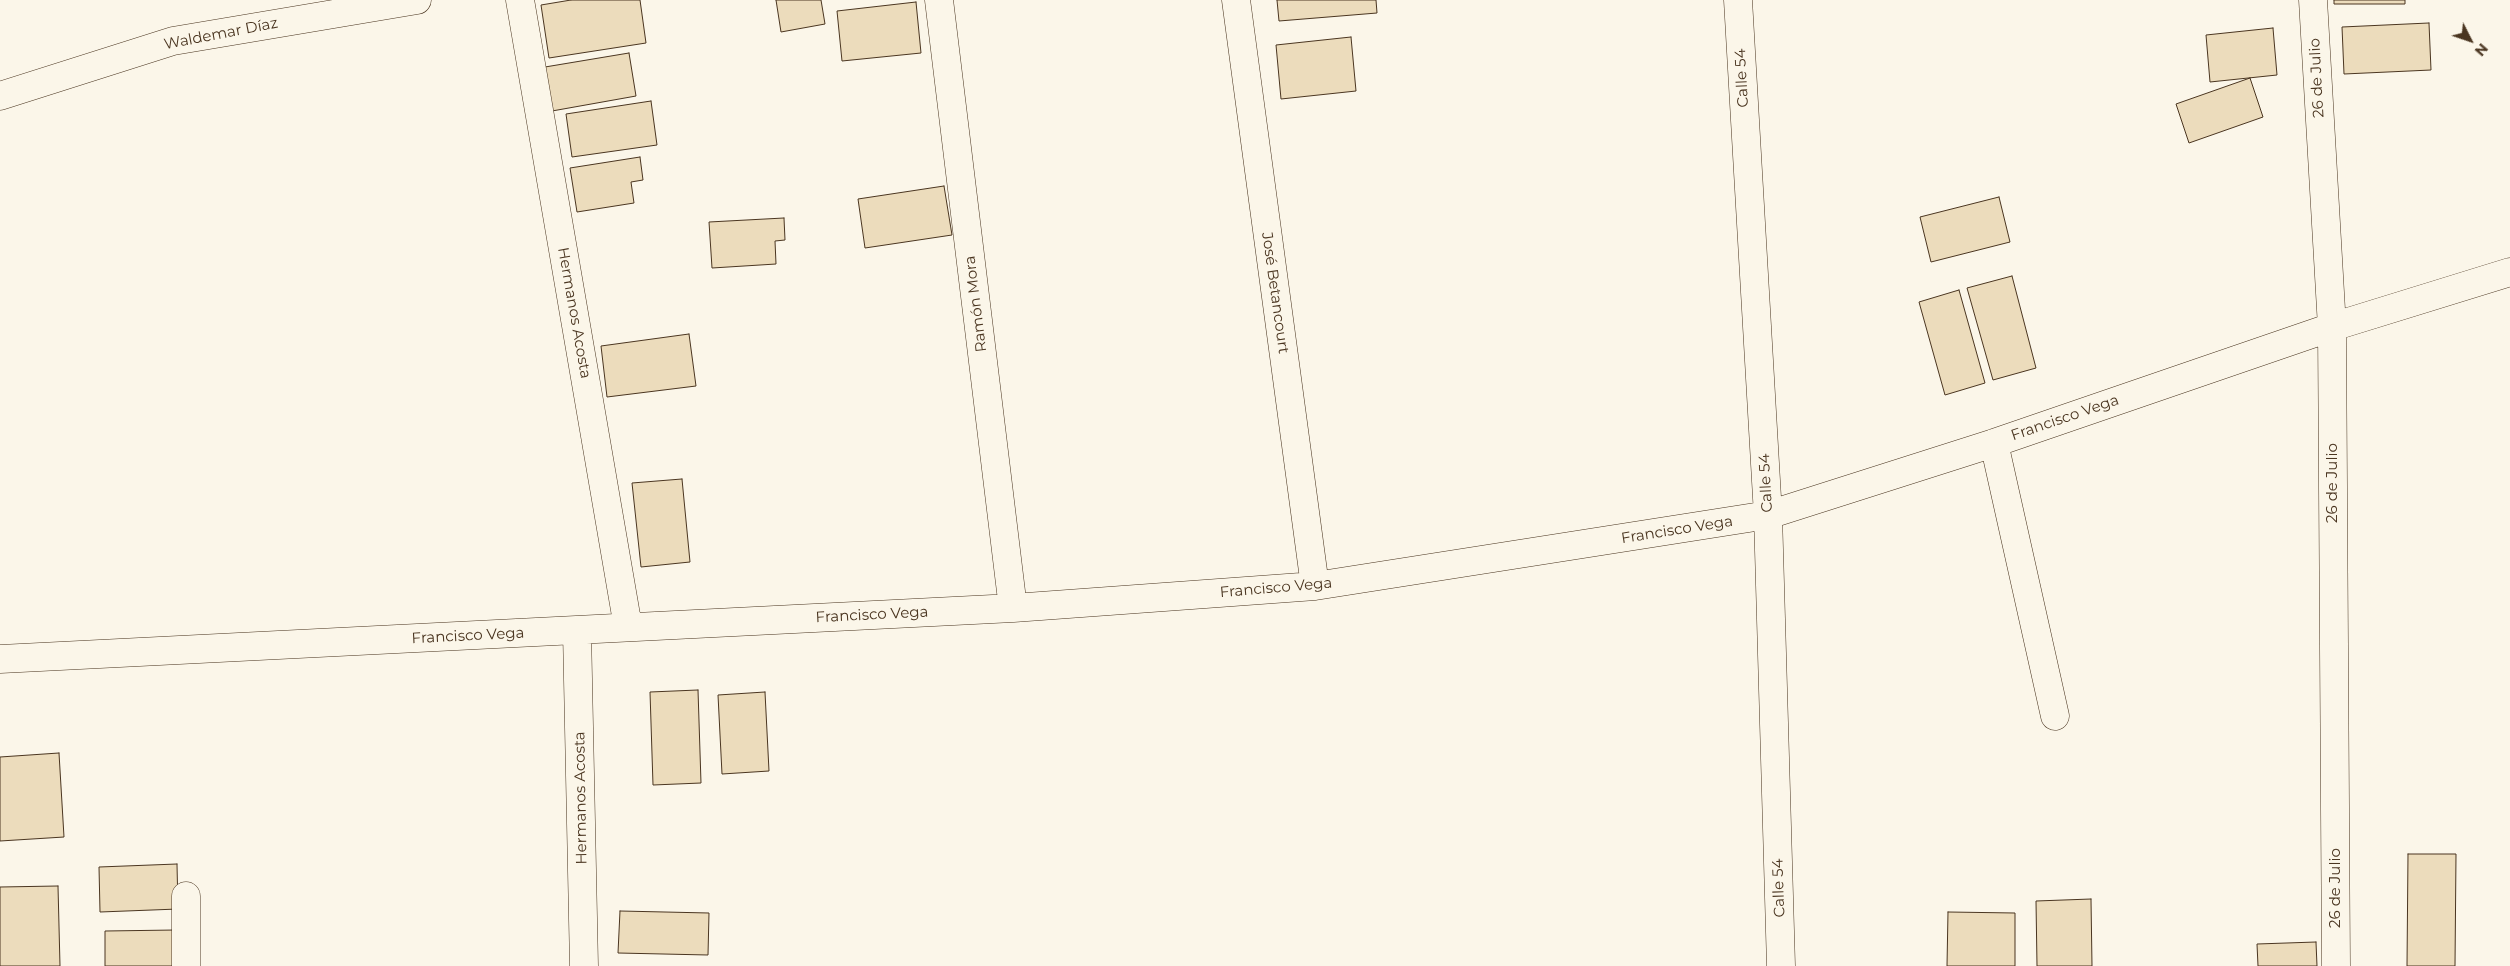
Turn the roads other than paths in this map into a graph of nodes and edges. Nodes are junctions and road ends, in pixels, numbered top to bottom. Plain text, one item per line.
1 (417, 0) edge
2 (520, 0) edge
3 (938, 0) edge
4 (1236, 0) edge
5 (1738, 0) edge
6 (2313, 0) edge
7 (0, 96) edge
8 (2510, 272) edge
9 (2332, 327) junction
10 (1994, 443) junction
11 (1768, 515) junction
12 (1315, 586) junction
13 (1013, 608) junction
14 (628, 627) junction
15 (577, 631) junction
16 (0, 659) edge
17 (2055, 716) dead end
18 (186, 896) dead end
19 (186, 966) edge
20 (584, 966) edge
21 (1781, 966) edge
22 (2336, 966) edge

1 - 7 street, Waldemar Díaz
2 - 14 street, Hermanos Acosta
3 - 13 street, Ramón Mora
4 - 12 street, José Betancourt
5 - 11 street, Calle 54
6 - 9 street, 26 de Julio
8 - 9 street, Francisco Vega
9 - 10 street, Francisco Vega
9 - 22 street, 26 de Julio
10 - 11 street, Francisco Vega
10 - 17 street
11 - 12 street, Francisco Vega
11 - 21 street, Calle 54
12 - 13 street, Francisco Vega
13 - 14 street, Francisco Vega
14 - 15 street, Francisco Vega
15 - 16 street, Francisco Vega
15 - 20 street, Hermanos Acosta
18 - 19 street

